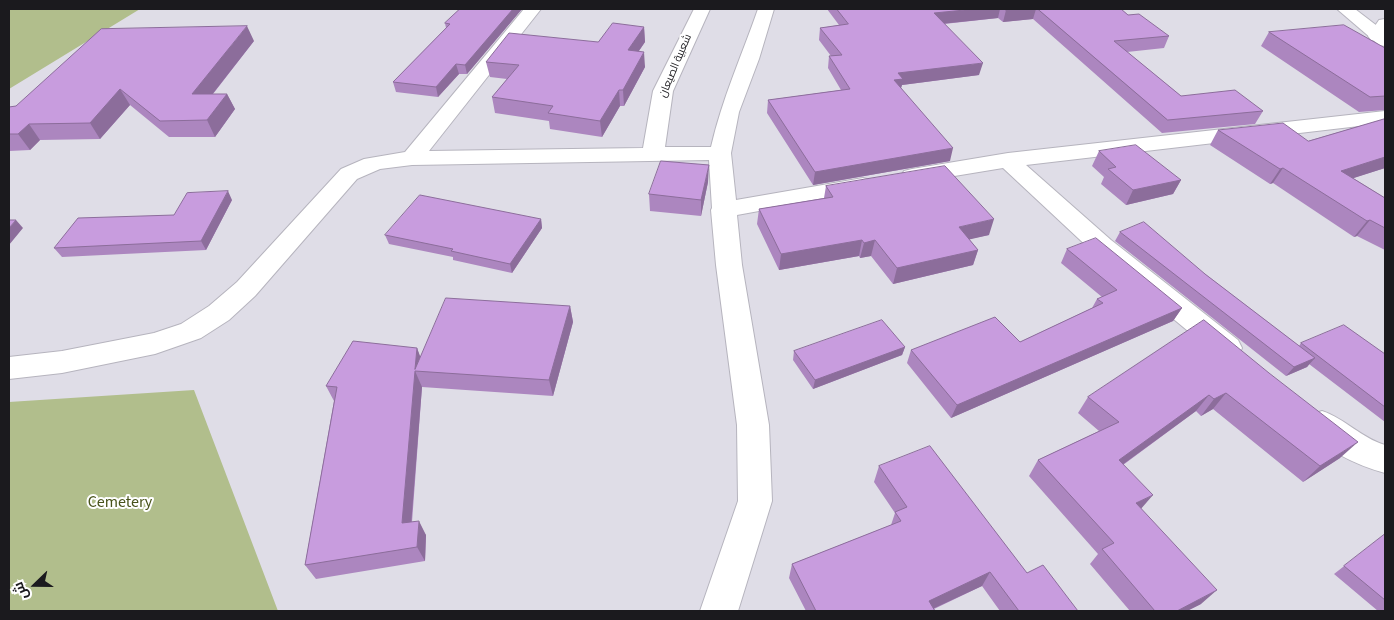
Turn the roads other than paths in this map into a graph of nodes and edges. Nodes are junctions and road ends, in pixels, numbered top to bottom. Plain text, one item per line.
1 (533, 9) edge
2 (702, 9) edge
3 (766, 9) edge
4 (1345, 9) edge
5 (1382, 34) edge
6 (1385, 117) edge
7 (720, 153) junction
8 (653, 154) junction
9 (412, 158) junction
10 (1008, 160) junction
11 (723, 210) junction
12 (1247, 364) edge
13 (9, 368) edge
14 (1301, 407) edge
15 (1385, 459) edge
16 (719, 611) edge

1 - 9 street
2 - 8 street, شعبية الصيعان
3 - 7 street
4 - 5 street
6 - 10 street
7 - 8 street
7 - 11 street
8 - 9 street
9 - 13 street
10 - 11 street
10 - 12 street
11 - 16 street
14 - 15 street

